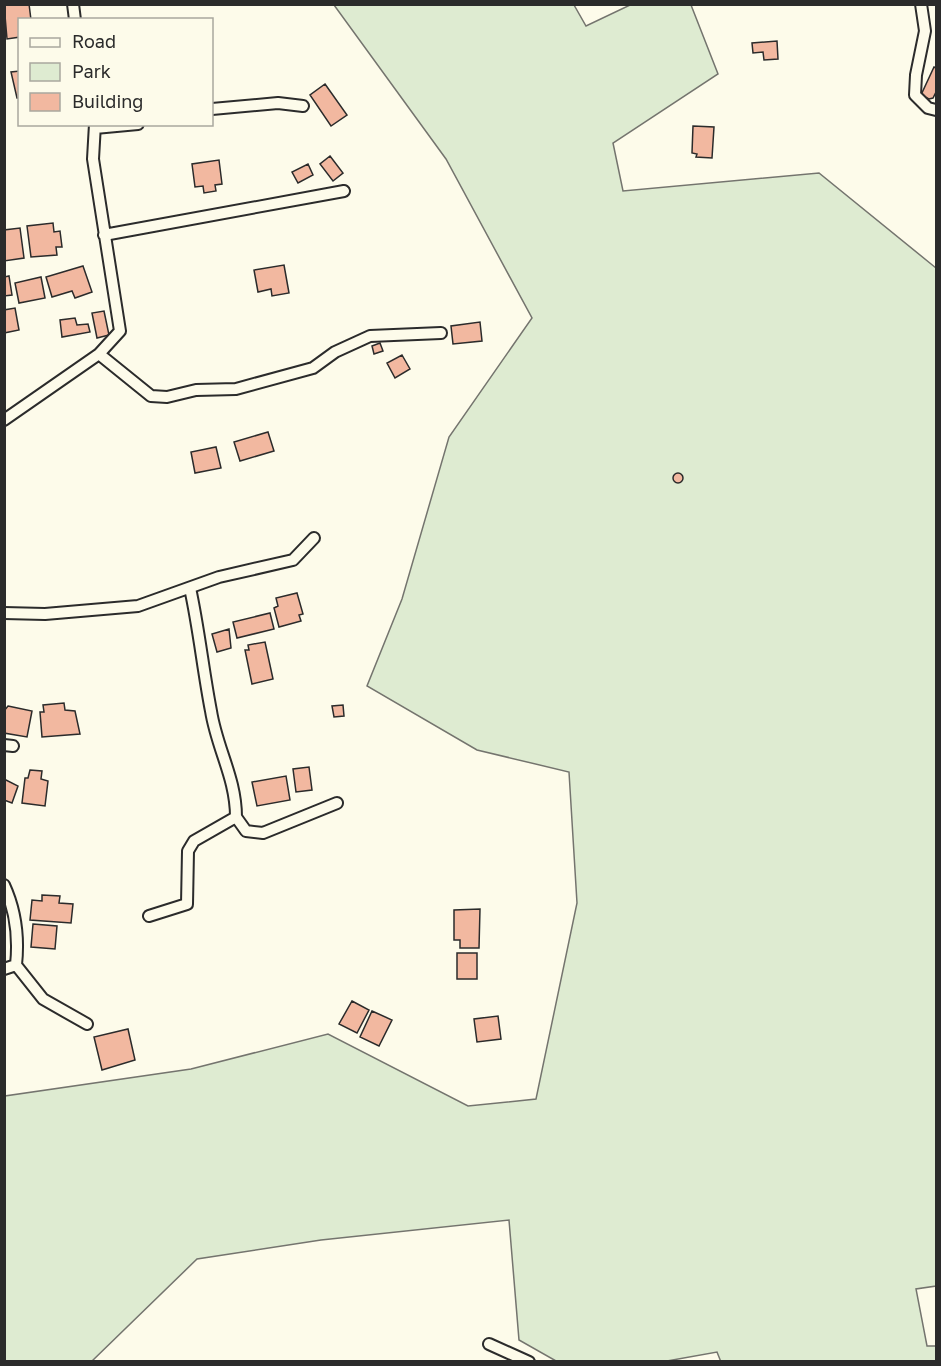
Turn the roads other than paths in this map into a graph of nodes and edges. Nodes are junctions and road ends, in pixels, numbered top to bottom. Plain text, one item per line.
1 (921, 4) edge
2 (303, 106) dead end
3 (213, 109) edge
4 (936, 110) edge
5 (95, 126) edge
6 (344, 191) dead end
7 (104, 234) junction
8 (441, 333) dead end
9 (99, 354) junction
10 (4, 420) edge
11 (314, 538) dead end
12 (190, 588) junction
13 (4, 613) edge
14 (337, 803) dead end
15 (236, 817) junction
16 (4, 885) edge
17 (149, 916) dead end
18 (16, 966) junction
19 (4, 969) edge
20 (87, 1024) dead end
21 (489, 1344) dead end
22 (529, 1362) edge

1 - 4 street
2 - 3 street
5 - 7 street
6 - 7 street
7 - 9 street
8 - 9 street
9 - 10 street
11 - 12 street
12 - 13 street
12 - 15 street
14 - 15 street
15 - 17 street
16 - 18 street
18 - 19 street
18 - 20 street
21 - 22 street

